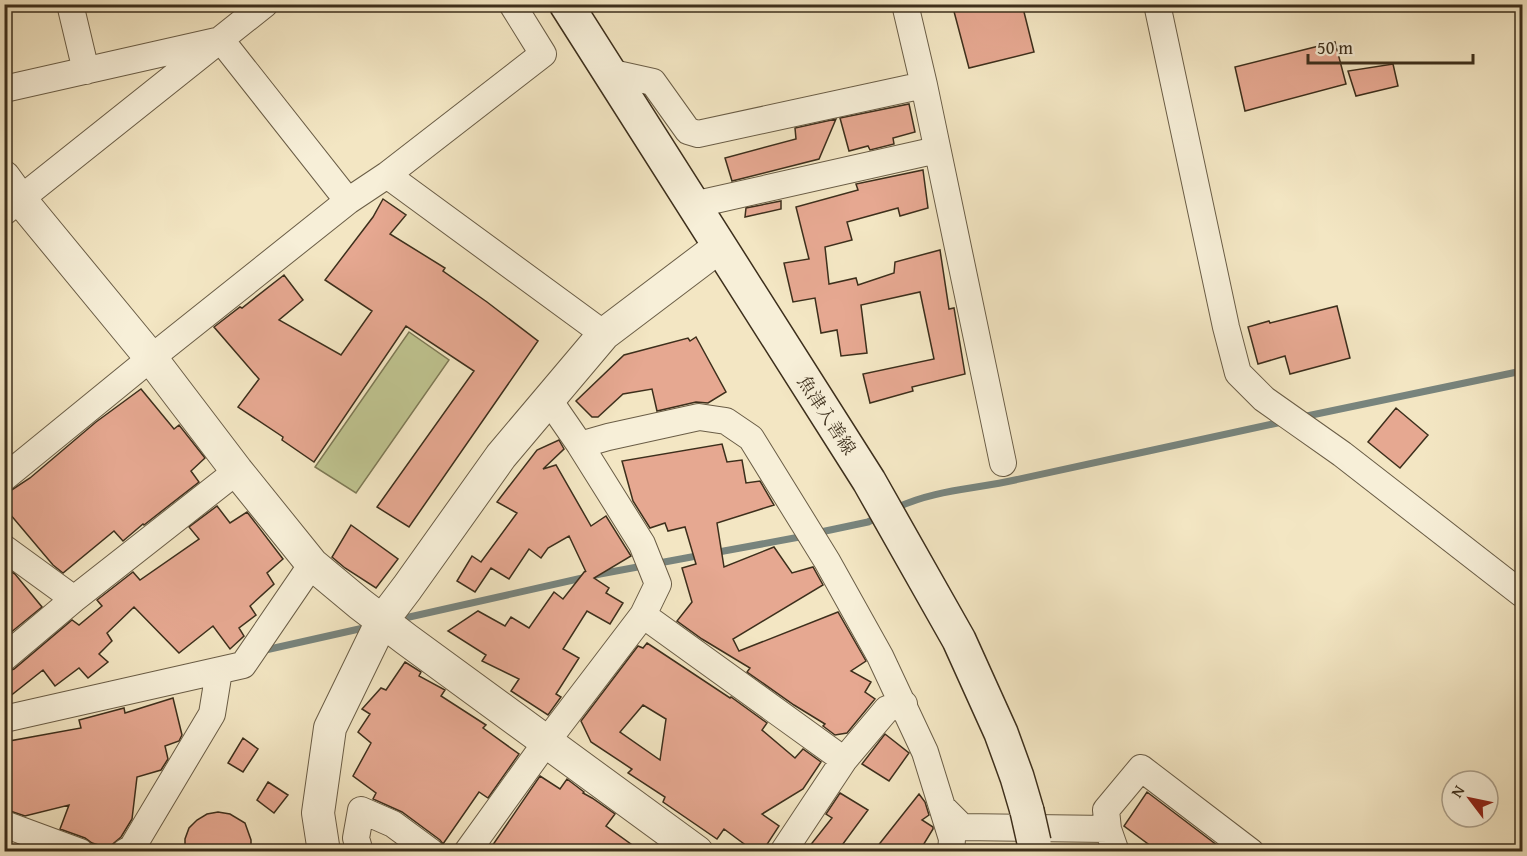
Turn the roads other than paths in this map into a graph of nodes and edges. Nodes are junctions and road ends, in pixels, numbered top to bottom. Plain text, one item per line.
1 (70, 4) edge
2 (265, 4) edge
3 (512, 4) edge
4 (566, 4) edge
5 (905, 4) edge
6 (1157, 4) edge
7 (221, 40) junction
8 (86, 70) junction
9 (608, 72) junction
10 (924, 85) junction
11 (4, 89) edge
12 (937, 150) junction
13 (387, 175) junction
14 (10, 196) edge
15 (348, 201) junction
16 (693, 206) junction
17 (719, 247) junction
18 (604, 334) junction
19 (151, 358) junction
20 (549, 400) junction
21 (580, 445) junction
22 (1003, 463) dead end
23 (237, 471) junction
24 (4, 477) edge
25 (4, 548) edge
26 (312, 564) junction
27 (1522, 594) edge
28 (74, 599) junction
29 (643, 615) junction
30 (382, 621) junction
31 (4, 658) edge
32 (219, 671) junction
33 (904, 705) junction
34 (4, 719) edge
35 (547, 741) junction
36 (844, 760) junction
37 (943, 808) junction
38 (4, 824) edge
39 (1032, 835) edge
40 (1112, 840) edge
41 (80, 852) edge
42 (125, 852) edge
43 (324, 852) edge
44 (360, 852) edge
45 (430, 852) edge
46 (467, 852) edge
47 (697, 852) edge
48 (783, 852) edge
49 (951, 852) edge
50 (1251, 852) edge

1 - 8 street
2 - 7 street
3 - 13 street
4 - 9 main road, 魚津入善線
5 - 10 street
6 - 27 street
7 - 8 street
7 - 14 street
7 - 15 street
8 - 11 street
9 - 10 street
9 - 16 main road, 魚津入善線
10 - 12 street
12 - 16 street
12 - 22 street
13 - 15 street
13 - 18 street
14 - 19 street
15 - 19 street
16 - 17 main road, 魚津入善線
17 - 18 street
17 - 39 main road, 魚津入善線
18 - 20 street
19 - 23 street
19 - 24 street
20 - 21 street
20 - 30 street
21 - 29 street
21 - 33 street
23 - 26 street
23 - 28 street
25 - 28 street
26 - 30 street
26 - 32 street
28 - 31 street
29 - 35 street
29 - 36 street
30 - 35 street
30 - 43 street
32 - 34 street
32 - 42 street
33 - 36 street
33 - 37 street
35 - 46 street
35 - 47 street
36 - 48 street
37 - 40 street
37 - 49 street
38 - 41 street
40 - 50 street
44 - 45 street

